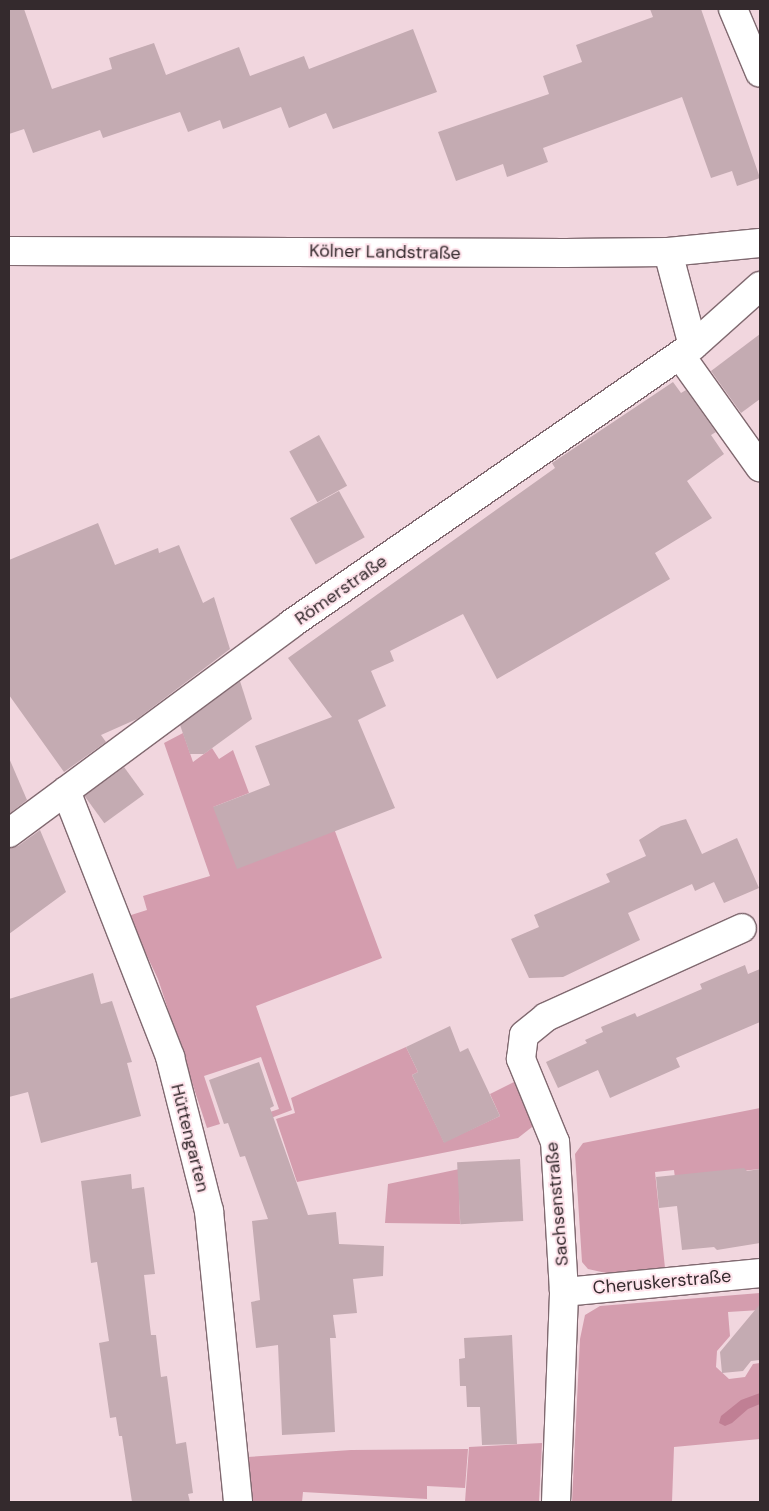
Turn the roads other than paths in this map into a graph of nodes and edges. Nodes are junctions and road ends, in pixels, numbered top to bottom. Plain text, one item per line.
1 (733, 9) edge
2 (760, 73) edge
3 (760, 244) edge
4 (9, 251) edge
5 (668, 252) junction
6 (760, 286) edge
7 (687, 351) junction
8 (760, 466) edge
9 (66, 791) junction
10 (9, 833) edge
11 (742, 928) dead end
12 (760, 1273) edge
13 (564, 1292) junction
14 (238, 1502) edge
15 (556, 1502) edge

1 - 2 street
3 - 5 street, Kölner Landstraße
4 - 5 street, Kölner Landstraße
5 - 7 street
6 - 7 street, Römerstraße
7 - 8 street
7 - 9 street, Römerstraße
9 - 10 street, Römerstraße
9 - 14 street, Hüttengarten
11 - 13 street, Sachsenstraße
12 - 13 street, Cheruskerstraße
13 - 15 street, Sachsenstraße

